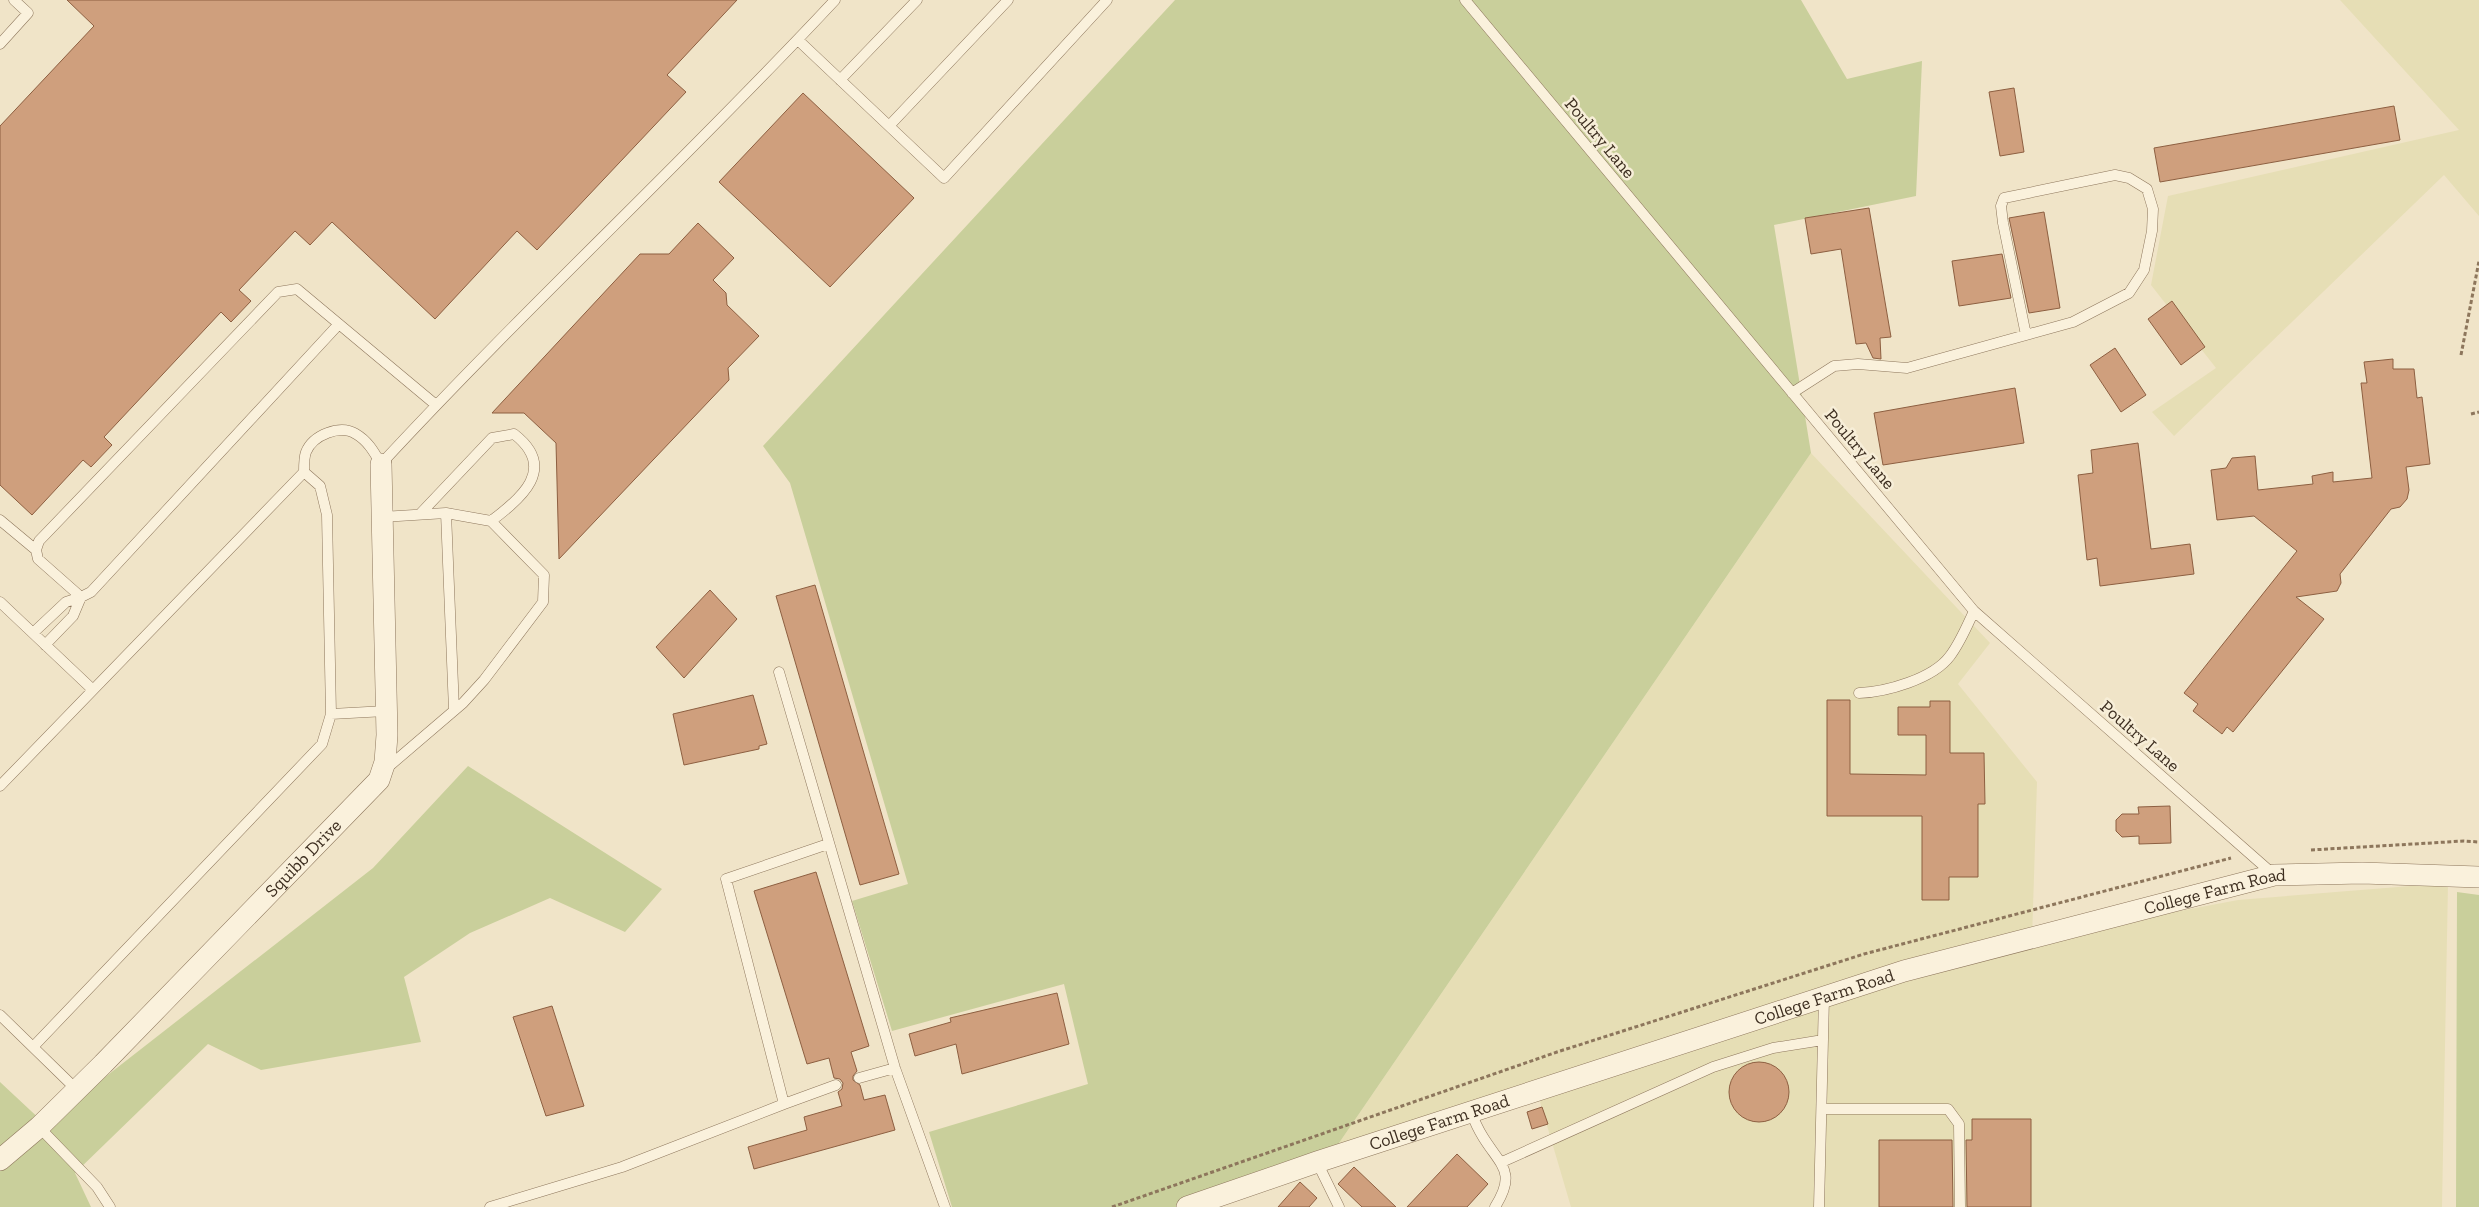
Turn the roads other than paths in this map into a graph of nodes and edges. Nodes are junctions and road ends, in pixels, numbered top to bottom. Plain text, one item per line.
1 (14, 0) edge
2 (835, 0) edge
3 (917, 0) edge
4 (1008, 0) edge
5 (1107, 0) edge
6 (1465, 0) edge
7 (798, 40) junction
8 (0, 44) edge
9 (840, 80) junction
10 (889, 126) junction
11 (338, 325) junction
12 (2026, 335) junction
13 (1792, 393) junction
14 (436, 405) junction
15 (381, 464) junction
16 (304, 472) junction
17 (421, 513) junction
18 (446, 513) junction
19 (382, 517) junction
20 (0, 520) edge
21 (490, 522) junction
22 (36, 550) junction
23 (81, 596) junction
24 (0, 602) edge
25 (1974, 611) junction
26 (33, 633) junction
27 (45, 645) junction
28 (779, 672) dead end
29 (92, 689) junction
30 (1859, 693) dead end
31 (454, 710) junction
32 (386, 711) junction
33 (331, 714) junction
34 (383, 772) junction
35 (0, 786) edge
36 (828, 844) junction
37 (2274, 875) junction
38 (2479, 877) edge
39 (1824, 997) junction
40 (0, 1016) edge
41 (1823, 1040) junction
42 (33, 1047) junction
43 (894, 1068) junction
44 (859, 1078) dead end
45 (836, 1084) dead end
46 (77, 1090) junction
47 (784, 1104) junction
48 (1822, 1109) junction
49 (1470, 1112) junction
50 (39, 1126) junction
51 (0, 1160) edge
52 (1316, 1162) junction
53 (1502, 1162) junction
54 (110, 1207) edge
55 (490, 1207) edge
56 (945, 1207) edge
57 (1187, 1207) edge
58 (1339, 1207) edge
59 (1495, 1207) edge
60 (1819, 1207) edge
61 (1960, 1207) edge

1 - 8 lane
2 - 7 lane
3 - 9 lane
4 - 10 lane
5 - 10 lane
6 - 13 lane, Poultry Lane
7 - 9 lane
7 - 14 lane
9 - 10 lane
11 - 14 lane
11 - 22 lane
11 - 23 lane
12 - 12 lane
12 - 13 lane
13 - 25 lane, Poultry Lane
14 - 15 lane
15 - 16 lane
15 - 19 street, Squibb Drive
16 - 29 lane
16 - 33 lane
17 - 18 lane
17 - 19 lane
17 - 21 lane
18 - 21 lane
18 - 31 lane
19 - 32 street, Squibb Drive
20 - 22 lane
21 - 31 lane
22 - 23 lane
23 - 26 lane
23 - 27 lane
24 - 26 lane
25 - 30 lane
25 - 37 lane, Poultry Lane
26 - 27 lane
27 - 29 lane
28 - 36 lane
29 - 35 lane
31 - 34 lane
32 - 33 lane
32 - 34 street, Squibb Drive
33 - 42 lane
34 - 46 street, Squibb Drive
36 - 43 lane
36 - 47 lane
37 - 38 street, College Farm Road
37 - 39 street, College Farm Road
39 - 41 lane
39 - 49 street, College Farm Road
40 - 42 lane
41 - 48 lane
41 - 53 lane
42 - 46 lane
43 - 44 lane
43 - 56 lane
45 - 47 lane
46 - 50 street, Squibb Drive
47 - 55 lane
48 - 60 lane
48 - 61 lane
49 - 52 street, College Farm Road
49 - 53 lane
50 - 51 street, Squibb Drive
50 - 54 lane
52 - 57 street, College Farm Road
52 - 58 lane
53 - 59 lane

